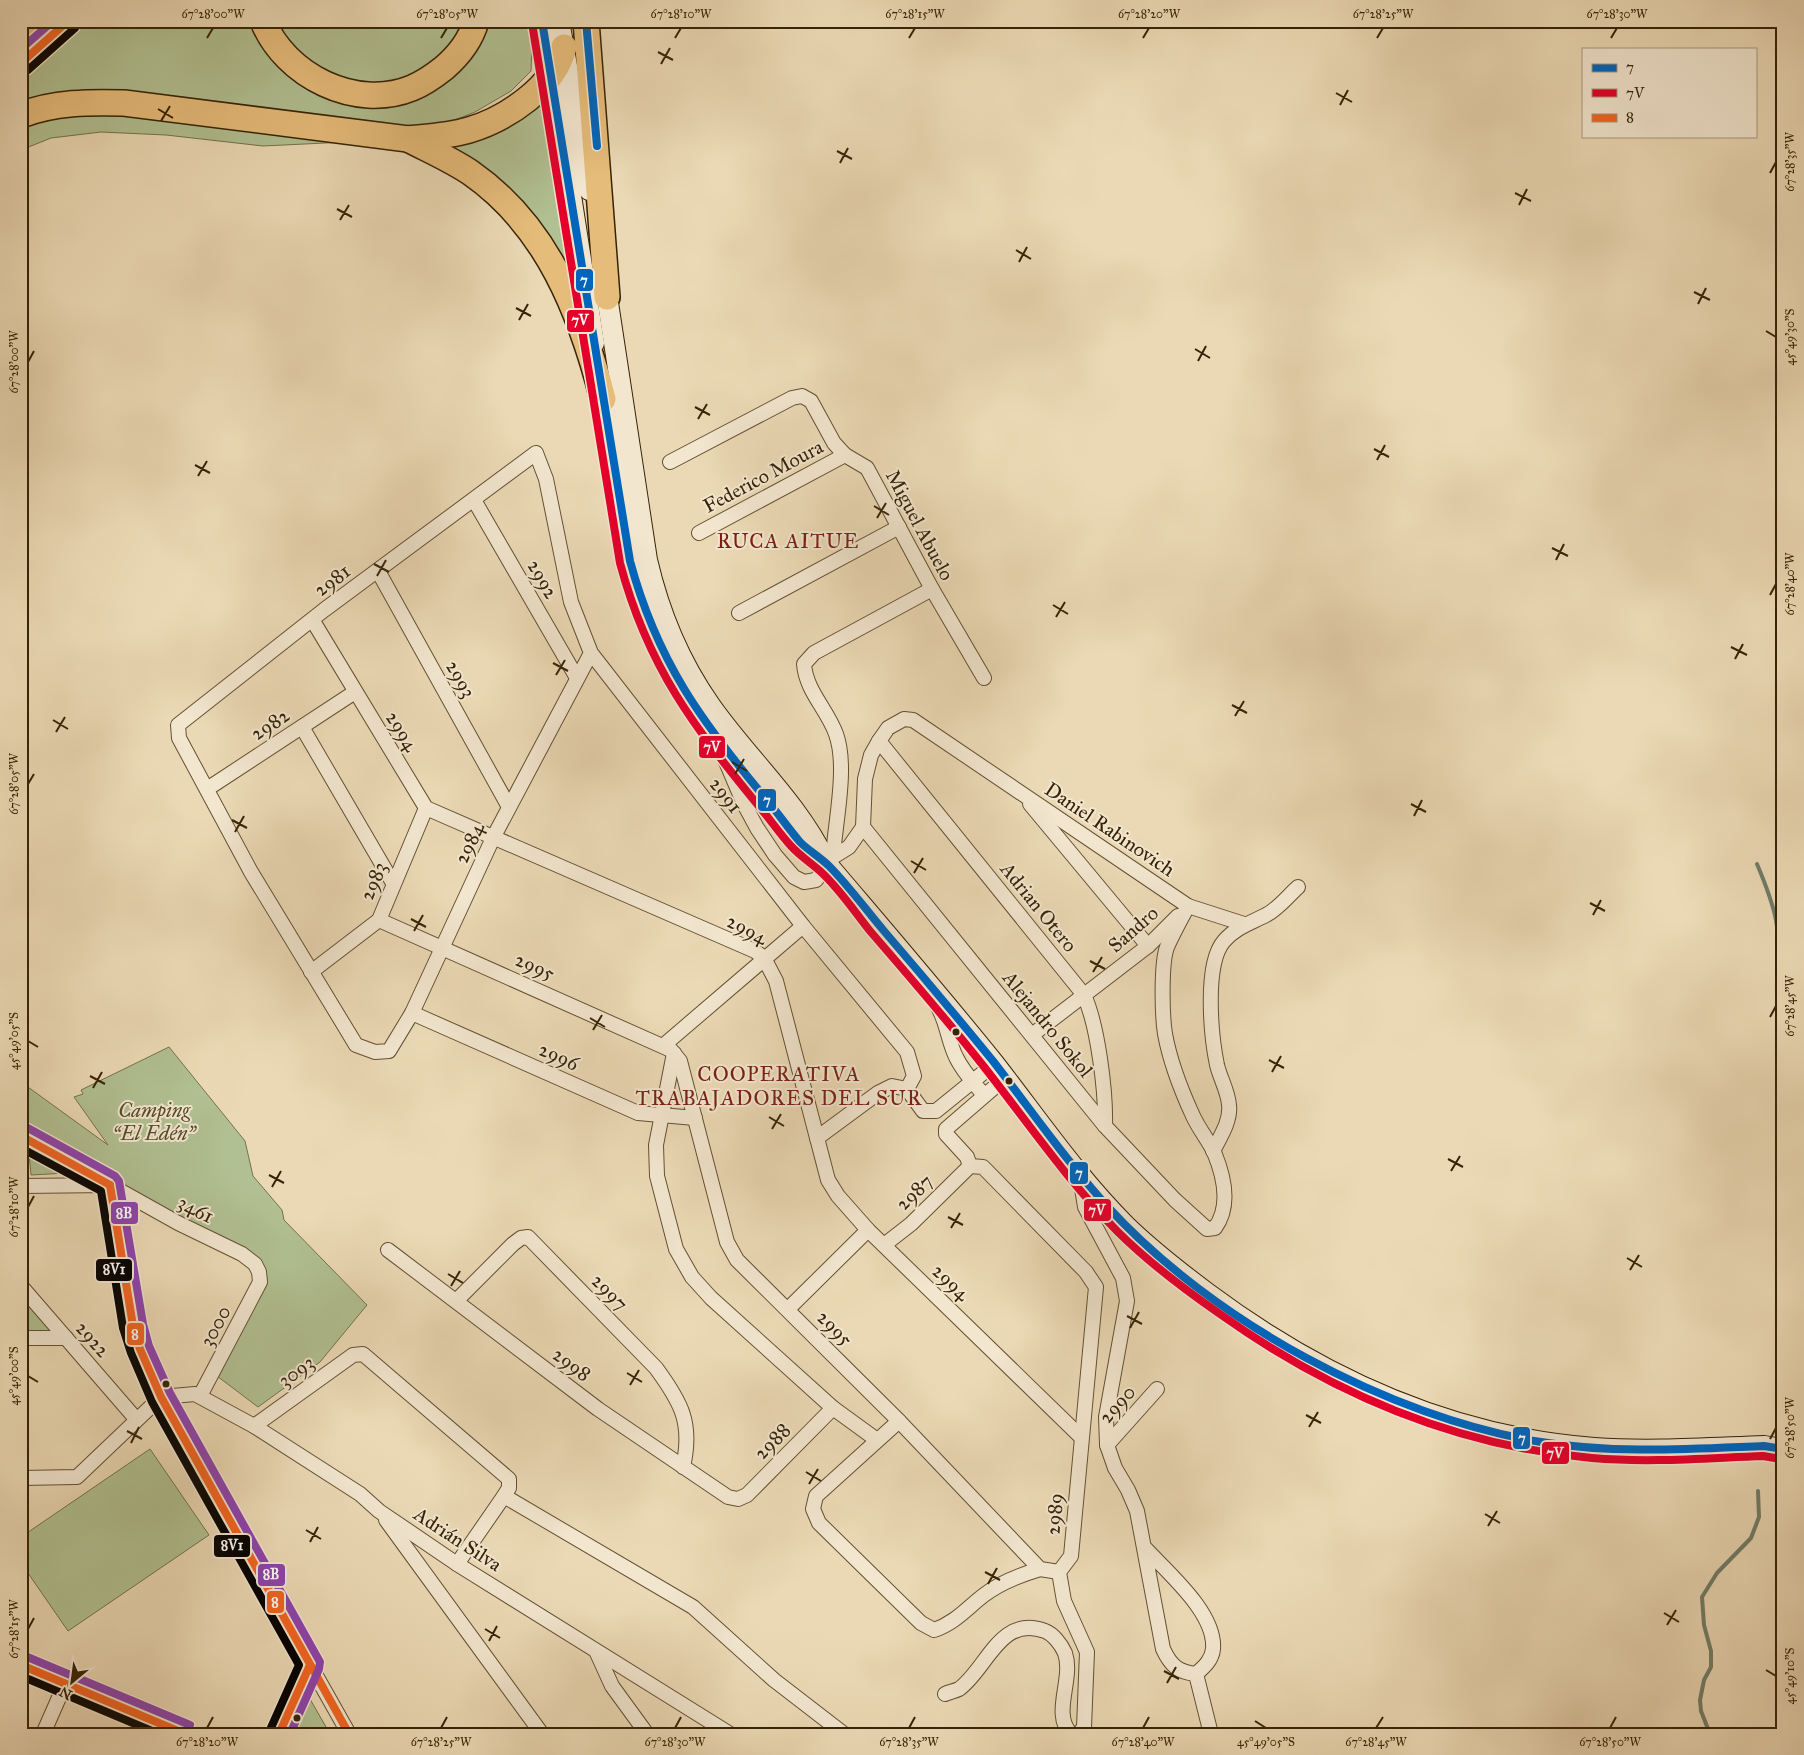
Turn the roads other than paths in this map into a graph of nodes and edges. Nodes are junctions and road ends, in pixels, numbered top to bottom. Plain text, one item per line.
1 (37, 21) edge
2 (68, 21) edge
3 (263, 21) edge
4 (476, 21) edge
5 (542, 21) edge
6 (559, 21) edge
7 (586, 21) edge
8 (21, 35) edge
9 (564, 47) junction
10 (21, 63) edge
11 (552, 74) junction
12 (21, 115) edge
13 (408, 139) junction
14 (607, 297) junction
15 (602, 399) junction
16 (536, 453) joint
17 (845, 455) junction
18 (670, 462) dead end
19 (474, 500) junction
20 (899, 527) junction
21 (699, 533) dead end
22 (378, 571) junction
23 (932, 589) junction
24 (739, 614) dead end
25 (313, 621) junction
26 (591, 653) junction
27 (577, 678) junction
28 (984, 678) dead end
29 (355, 692) junction
30 (302, 727) junction
31 (717, 741) junction
32 (878, 741) junction
33 (207, 789) junction
34 (1019, 791) junction
35 (509, 807) junction
36 (426, 808) junction
37 (864, 827) junction
38 (493, 838) junction
39 (830, 861) junction
40 (393, 883) junction
41 (1298, 887) dead end
42 (1188, 906) junction
43 (378, 920) junction
44 (1244, 924) junction
45 (803, 926) junction
46 (1148, 946) junction
47 (442, 947) junction
48 (764, 958) junction
49 (311, 972) junction
50 (919, 973) junction
51 (1084, 995) junction
52 (412, 1013) junction
53 (1032, 1035) junction
54 (669, 1049) junction
55 (1000, 1071) junction
56 (973, 1082) junction
57 (907, 1089) junction
58 (984, 1095) junction
59 (660, 1115) junction
60 (695, 1118) junction
61 (1105, 1126) junction
62 (21, 1136) edge
63 (817, 1138) junction
64 (1214, 1151) junction
65 (970, 1166) junction
66 (1079, 1175) junction
67 (110, 1185) junction
68 (21, 1186) edge
69 (868, 1230) junction
70 (884, 1245) junction
71 (388, 1250) dead end
72 (259, 1272) joint
73 (21, 1286) edge
74 (456, 1301) junction
75 (788, 1309) junction
76 (21, 1338) edge
77 (66, 1338) junction
78 (1157, 1390) dead end
79 (200, 1396) junction
80 (161, 1397) junction
81 (833, 1408) junction
82 (136, 1419) junction
83 (898, 1421) junction
84 (254, 1426) junction
85 (1081, 1437) junction
86 (877, 1440) junction
87 (1108, 1449) junction
88 (1783, 1449) edge
89 (683, 1466) junction
90 (21, 1478) edge
91 (504, 1496) junction
92 (738, 1499) joint
93 (379, 1511) junction
94 (1145, 1548) junction
95 (457, 1564) junction
96 (1040, 1570) junction
97 (1059, 1572) junction
98 (1078, 1632) junction
99 (1061, 1647) junction
100 (598, 1653) junction
101 (21, 1665) edge
102 (310, 1665) junction
103 (1196, 1674) junction
104 (65, 1684) junction
105 (945, 1694) dead end
106 (43, 1734) edge
107 (186, 1734) edge
108 (279, 1734) edge
109 (349, 1734) edge
110 (542, 1734) edge
111 (647, 1734) edge
112 (730, 1734) edge
113 (844, 1734) edge
114 (1071, 1734) edge
115 (1079, 1734) edge
116 (1211, 1734) edge

1 - 8 highway
2 - 10 highway
3 - 4 highway
5 - 11 main road
6 - 9 main road
7 - 14 highway
9 - 11 highway
9 - 14 main road
11 - 13 highway
11 - 15 main road
12 - 13 highway
13 - 15 highway
14 - 39 main road
15 - 31 main road
16 - 19 street, 2981
16 - 26 street, 2991
17 - 18 street, Miguel Abuelo
17 - 20 street, Miguel Abuelo
17 - 21 street, Federico Moura
19 - 22 street, 2981
19 - 27 street, 2992
20 - 23 street, Miguel Abuelo
20 - 24 street
22 - 25 street, 2981
22 - 35 street, 2993
23 - 28 street, Miguel Abuelo
23 - 39 street
25 - 29 street, 2994
25 - 33 street, 2981
26 - 27 street, 2984
26 - 45 street, 2991
27 - 35 street, 2984
29 - 30 street, 2982
29 - 36 street, 2994
30 - 33 street, 2982
30 - 40 street
31 - 39 main road
31 - 39 street
32 - 34 street, Daniel Rabinovich
32 - 37 street
32 - 51 street, Adrian Otero
33 - 49 street
34 - 42 street, Daniel Rabinovich
34 - 46 street
35 - 38 street, 2984
36 - 38 street, 2994
36 - 40 street, 2983
37 - 39 street
37 - 53 street, Alejandro Sokol
38 - 47 street, 2984
38 - 48 street, 2994
39 - 50 main road
40 - 43 street, 2983
41 - 44 street
42 - 44 street, Daniel Rabinovich
42 - 46 street, Sandro
42 - 64 street
43 - 47 street, 2995
43 - 49 street, 2983
44 - 64 street
45 - 48 street
45 - 57 street, 2991
46 - 51 street, Sandro
47 - 52 street, 2984
47 - 54 street, 2995
48 - 54 street
48 - 63 street, 2994
49 - 52 street, 2984
50 - 55 main road
50 - 56 street
51 - 53 street, Sandro
51 - 61 street, Adrian Otero
52 - 59 street, 2996
53 - 61 street, Alejandro Sokol
54 - 59 street
54 - 60 street, 2995
55 - 56 street
55 - 58 street
55 - 66 main road
56 - 57 street
56 - 58 street
57 - 63 street
58 - 65 street
59 - 60 street, 2996
59 - 81 street
60 - 75 street, 2995
61 - 64 street, Alejandro Sokol
62 - 67 main road
63 - 69 street, 2994
65 - 70 street, 2987
65 - 85 street, 2989
66 - 87 street
66 - 88 main road
67 - 68 street
67 - 72 street, 3461
67 - 80 main road
69 - 70 street, 2994
69 - 75 street
70 - 85 street, 2994
71 - 74 street, 2998
72 - 79 street, 3000
73 - 77 street, 2922
74 - 89 street, 2998
74 - 89 street, 2997
75 - 83 street, 2995
76 - 77 street
77 - 82 street, 2922
78 - 87 street, 2990
79 - 80 street, Adrián Silva
79 - 84 street, Adrián Silva
80 - 82 street
80 - 102 main road
81 - 86 street
81 - 92 street, 2988
82 - 90 street
83 - 86 street
83 - 96 street, 2995
84 - 91 street, 3093
84 - 93 street, Adrián Silva
85 - 97 street, 2989
86 - 96 street
87 - 94 street
89 - 92 street, 2998
91 - 95 street
91 - 113 street
93 - 95 street, Adrián Silva
93 - 110 street
94 - 103 street
94 - 103 street
95 - 100 street, Adrián Silva
96 - 97 street
97 - 98 street
98 - 99 street
98 - 115 street
99 - 105 street
99 - 114 street
100 - 111 street
100 - 112 street, Adrián Silva
101 - 104 main road
102 - 108 main road
102 - 109 street
103 - 116 street
104 - 106 street
104 - 107 main road

